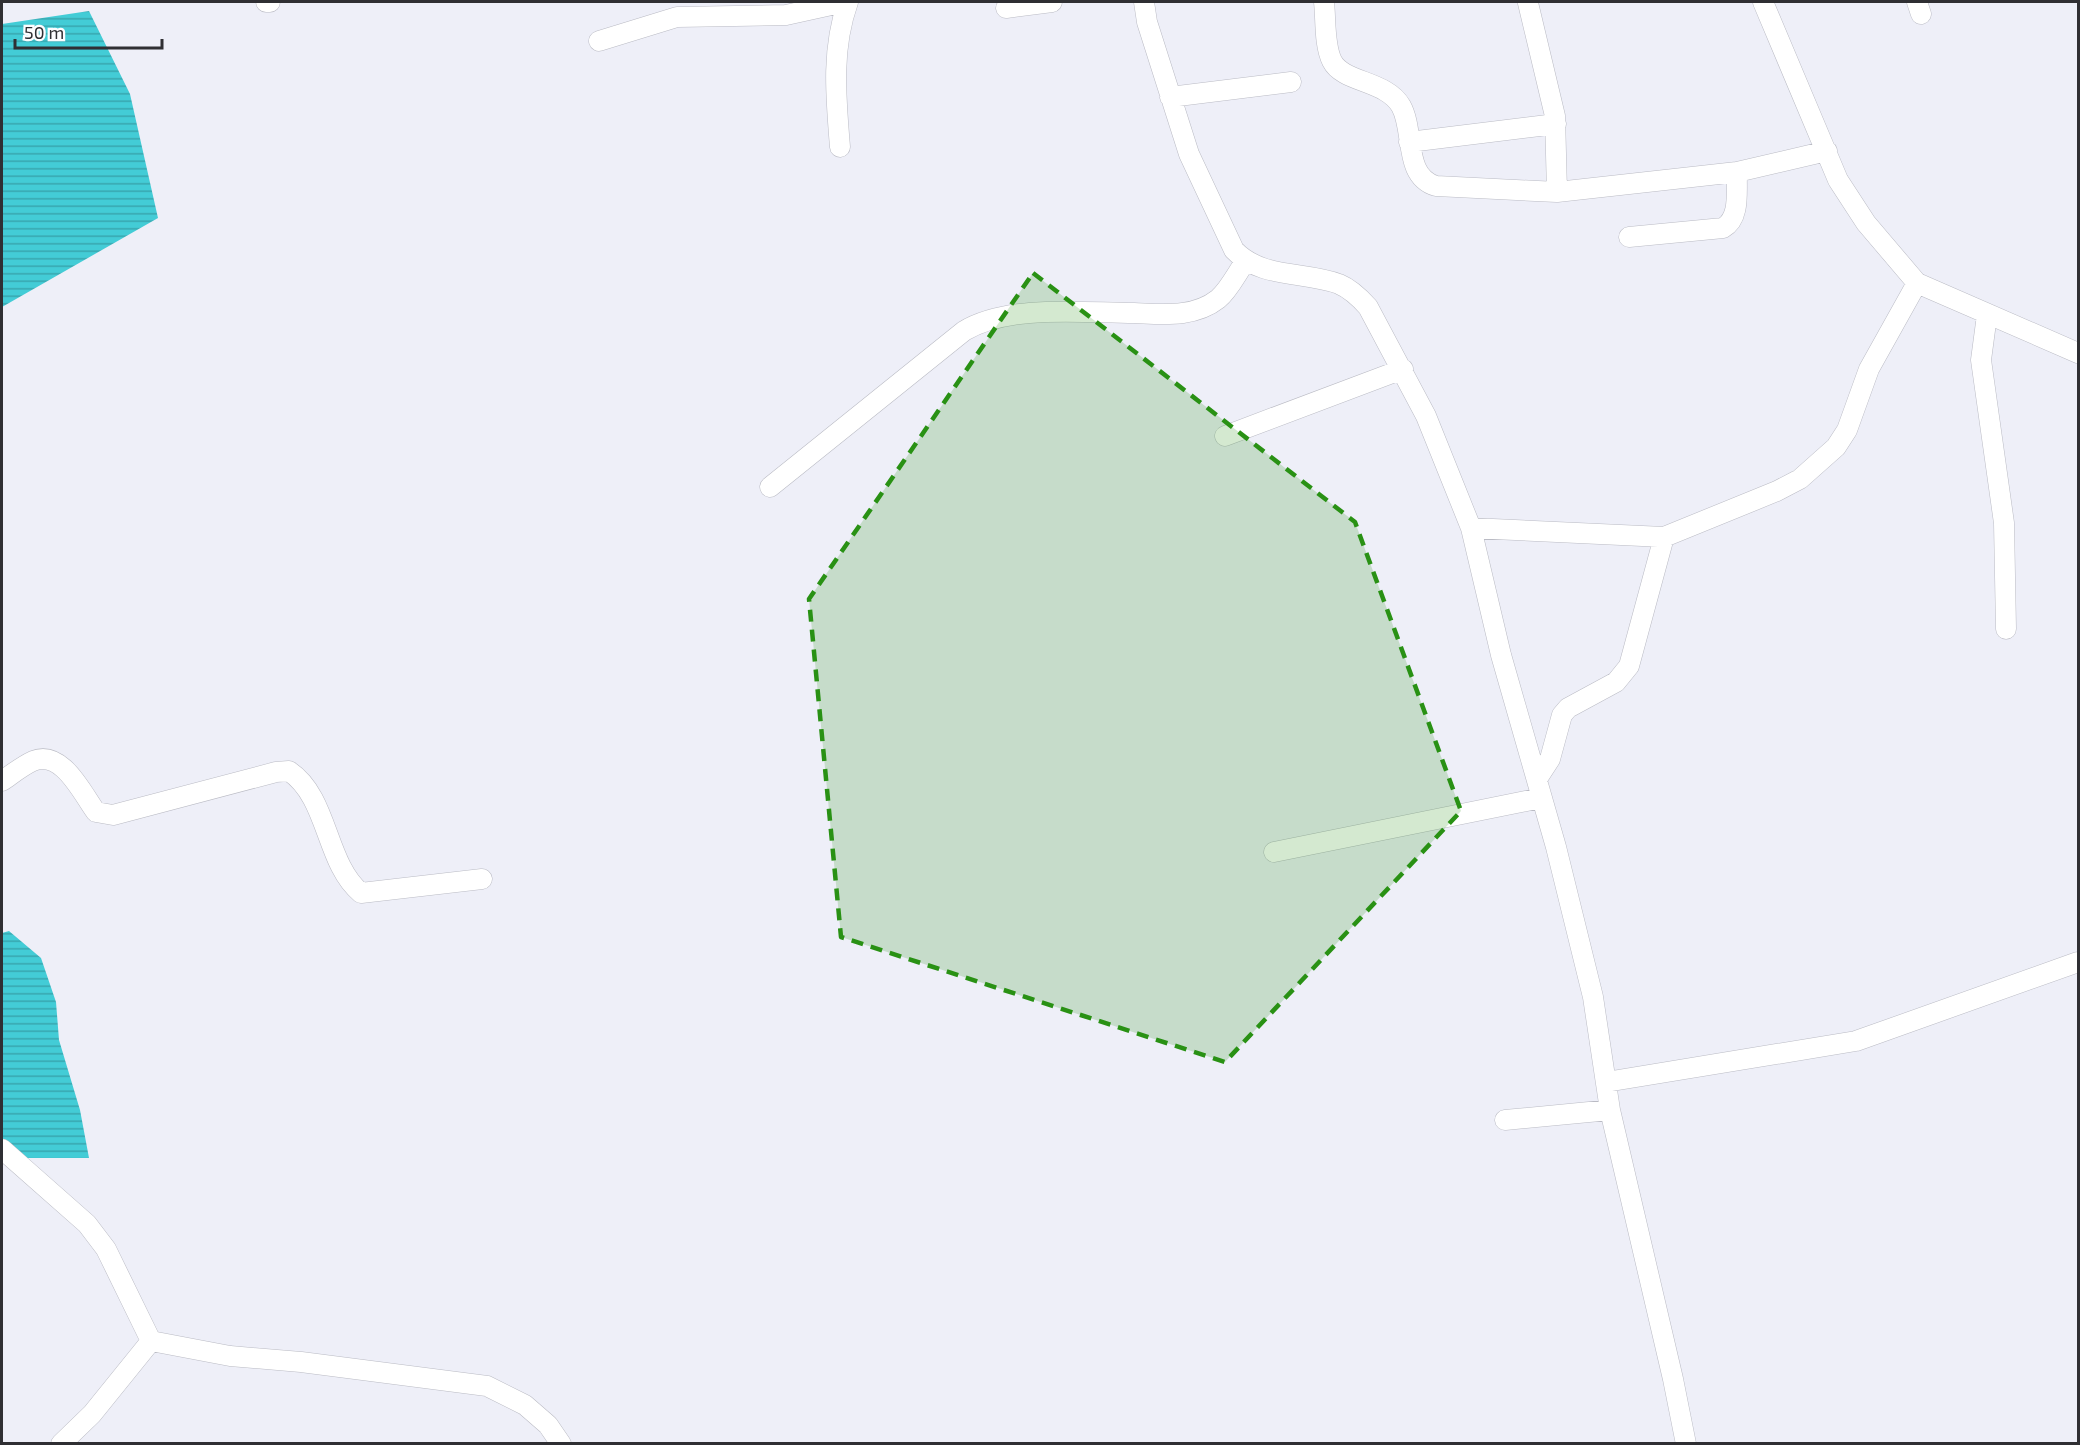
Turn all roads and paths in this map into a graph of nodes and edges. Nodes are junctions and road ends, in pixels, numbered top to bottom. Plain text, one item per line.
1 (266, 2) edge
2 (270, 2) edge
3 (1052, 2) edge
4 (1144, 2) edge
5 (1324, 2) edge
6 (1763, 2) edge
7 (836, 3) edge
8 (1528, 3) dead end
9 (1006, 8) dead end
10 (599, 41) dead end
11 (1291, 82) dead end
12 (1170, 97) junction
13 (1556, 124) junction
14 (1409, 142) junction
15 (840, 147) dead end
16 (1827, 151) junction
17 (1737, 171) junction
18 (1557, 192) junction
19 (1629, 237) dead end
20 (1245, 262) junction
21 (1917, 283) junction
22 (1987, 315) junction
23 (2079, 353) edge
24 (1403, 369) junction
25 (1225, 436) dead end
26 (770, 487) dead end
27 (1471, 528) junction
28 (1664, 537) junction
29 (2006, 628) dead end
30 (2, 781) edge
31 (1539, 788) junction
32 (1274, 852) dead end
33 (482, 879) dead end
34 (2079, 962) edge
35 (1606, 1082) junction
36 (1610, 1110) junction
37 (1505, 1120) dead end
38 (2, 1149) edge
39 (151, 1341) junction
40 (66, 1443) edge
41 (561, 1443) edge
42 (1686, 1443) edge

1 - 2 street
3 - 9 street
4 - 12 street
5 - 14 street
6 - 16 street
7 - 10 street
7 - 15 street
8 - 13 street
11 - 12 street
12 - 20 street
13 - 14 street
13 - 18 street
14 - 18 street
16 - 17 street
16 - 21 street
17 - 18 street
17 - 19 street
20 - 24 street
20 - 26 street
21 - 22 street
21 - 28 street
22 - 23 street
22 - 29 street
24 - 25 street
24 - 27 street
27 - 28 street
27 - 31 street
28 - 31 street
30 - 33 street
31 - 32 street
31 - 35 street
34 - 35 street
35 - 36 street
36 - 37 street
36 - 42 street
38 - 39 street
39 - 40 street
39 - 41 street

